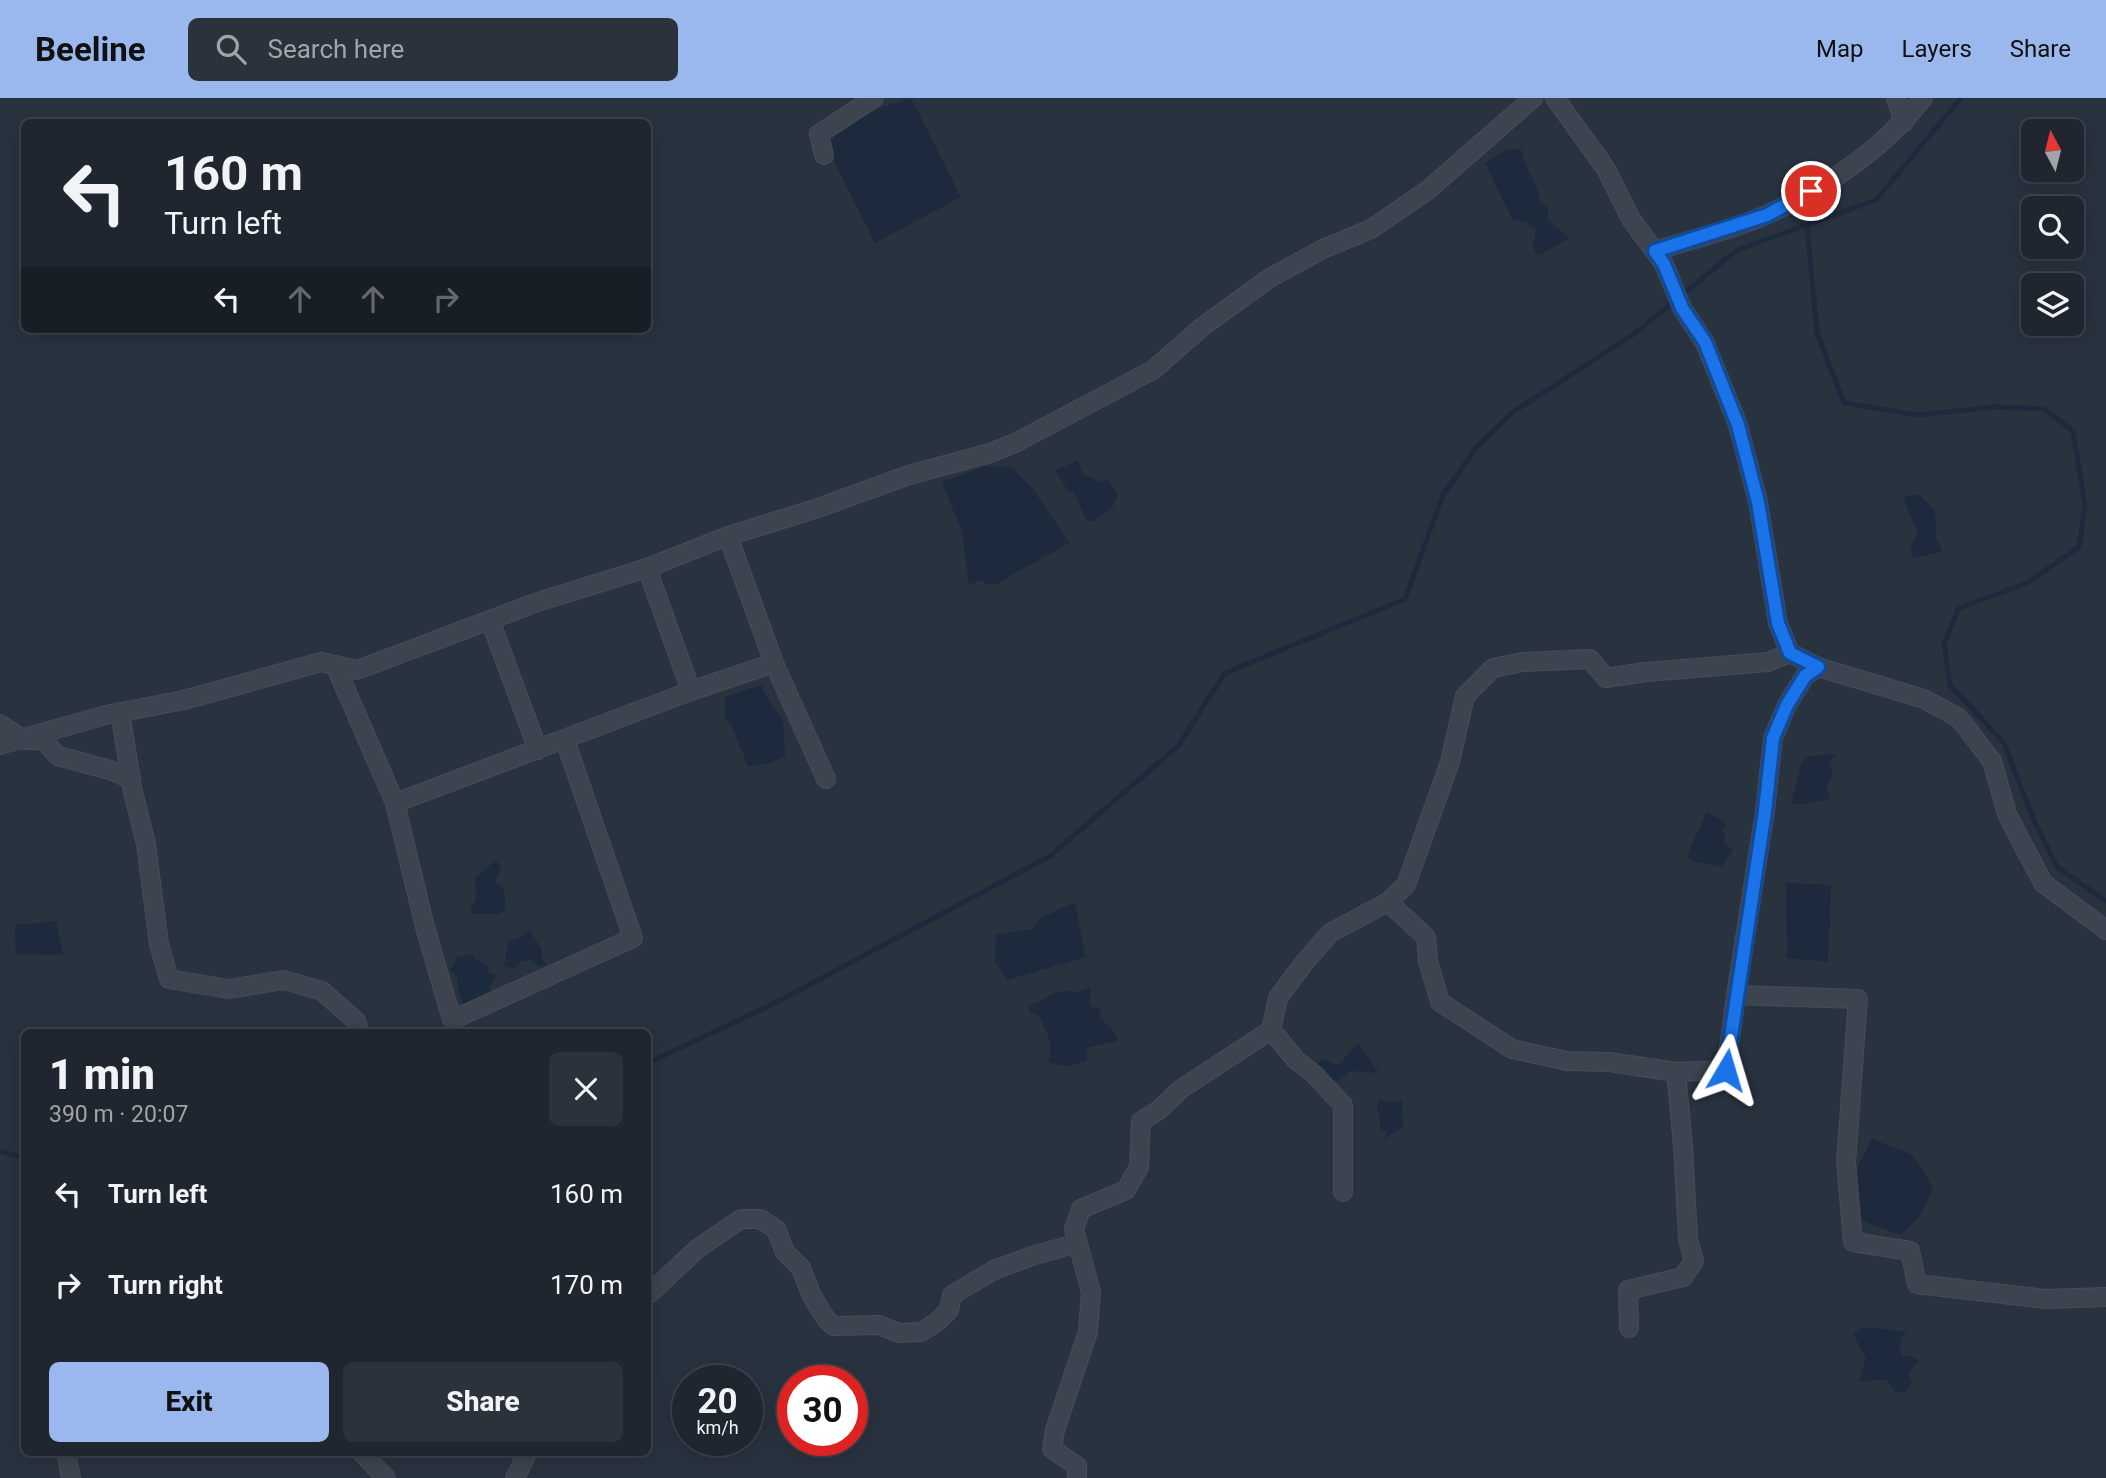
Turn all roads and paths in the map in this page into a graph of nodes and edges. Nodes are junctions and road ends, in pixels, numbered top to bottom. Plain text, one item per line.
1 (874, 98) edge
2 (1533, 98) edge
3 (1555, 98) edge
4 (1896, 98) edge
5 (1923, 98) edge
6 (1904, 122) junction
7 (824, 155) dead end
8 (1655, 251) junction
9 (728, 536) junction
10 (647, 568) junction
11 (490, 620) junction
12 (1790, 653) junction
13 (774, 663) junction
14 (335, 665) junction
15 (1818, 667) junction
16 (691, 691) junction
17 (120, 712) junction
18 (0, 724) edge
19 (24, 740) junction
20 (565, 740) junction
21 (0, 745) edge
22 (538, 751) junction
23 (131, 779) junction
24 (825, 779) dead end
25 (395, 803) junction
26 (1388, 902) junction
27 (2106, 930) edge
28 (1736, 995) junction
29 (359, 1029) edge
30 (1271, 1030) junction
31 (1676, 1072) junction
32 (1343, 1192) dead end
33 (1078, 1243) junction
34 (651, 1292) edge
35 (2106, 1297) edge
36 (1629, 1328) dead end
37 (67, 1456) edge
38 (365, 1456) edge
39 (526, 1456) edge
40 (71, 1478) edge
41 (386, 1478) edge
42 (515, 1478) edge
43 (1077, 1478) edge

1 - 7 street
2 - 9 street
3 - 8 street
4 - 6 street
5 - 6 street
6 - 8 street
8 - 12 street
9 - 10 street
9 - 13 street
10 - 11 street
10 - 16 street
11 - 14 street
11 - 22 street
12 - 15 street
12 - 26 street
13 - 16 street
13 - 24 street
14 - 17 street
14 - 25 street
15 - 27 street
15 - 28 street
16 - 20 street
17 - 19 street
17 - 23 street
18 - 19 street
19 - 21 street
19 - 23 street
20 - 22 street
20 - 25 street
22 - 25 street
23 - 29 street
26 - 30 street
26 - 31 street
28 - 31 street
28 - 35 street
30 - 32 street
30 - 33 street
31 - 36 street
33 - 34 street
33 - 43 street
37 - 40 street
38 - 41 street
39 - 42 street

